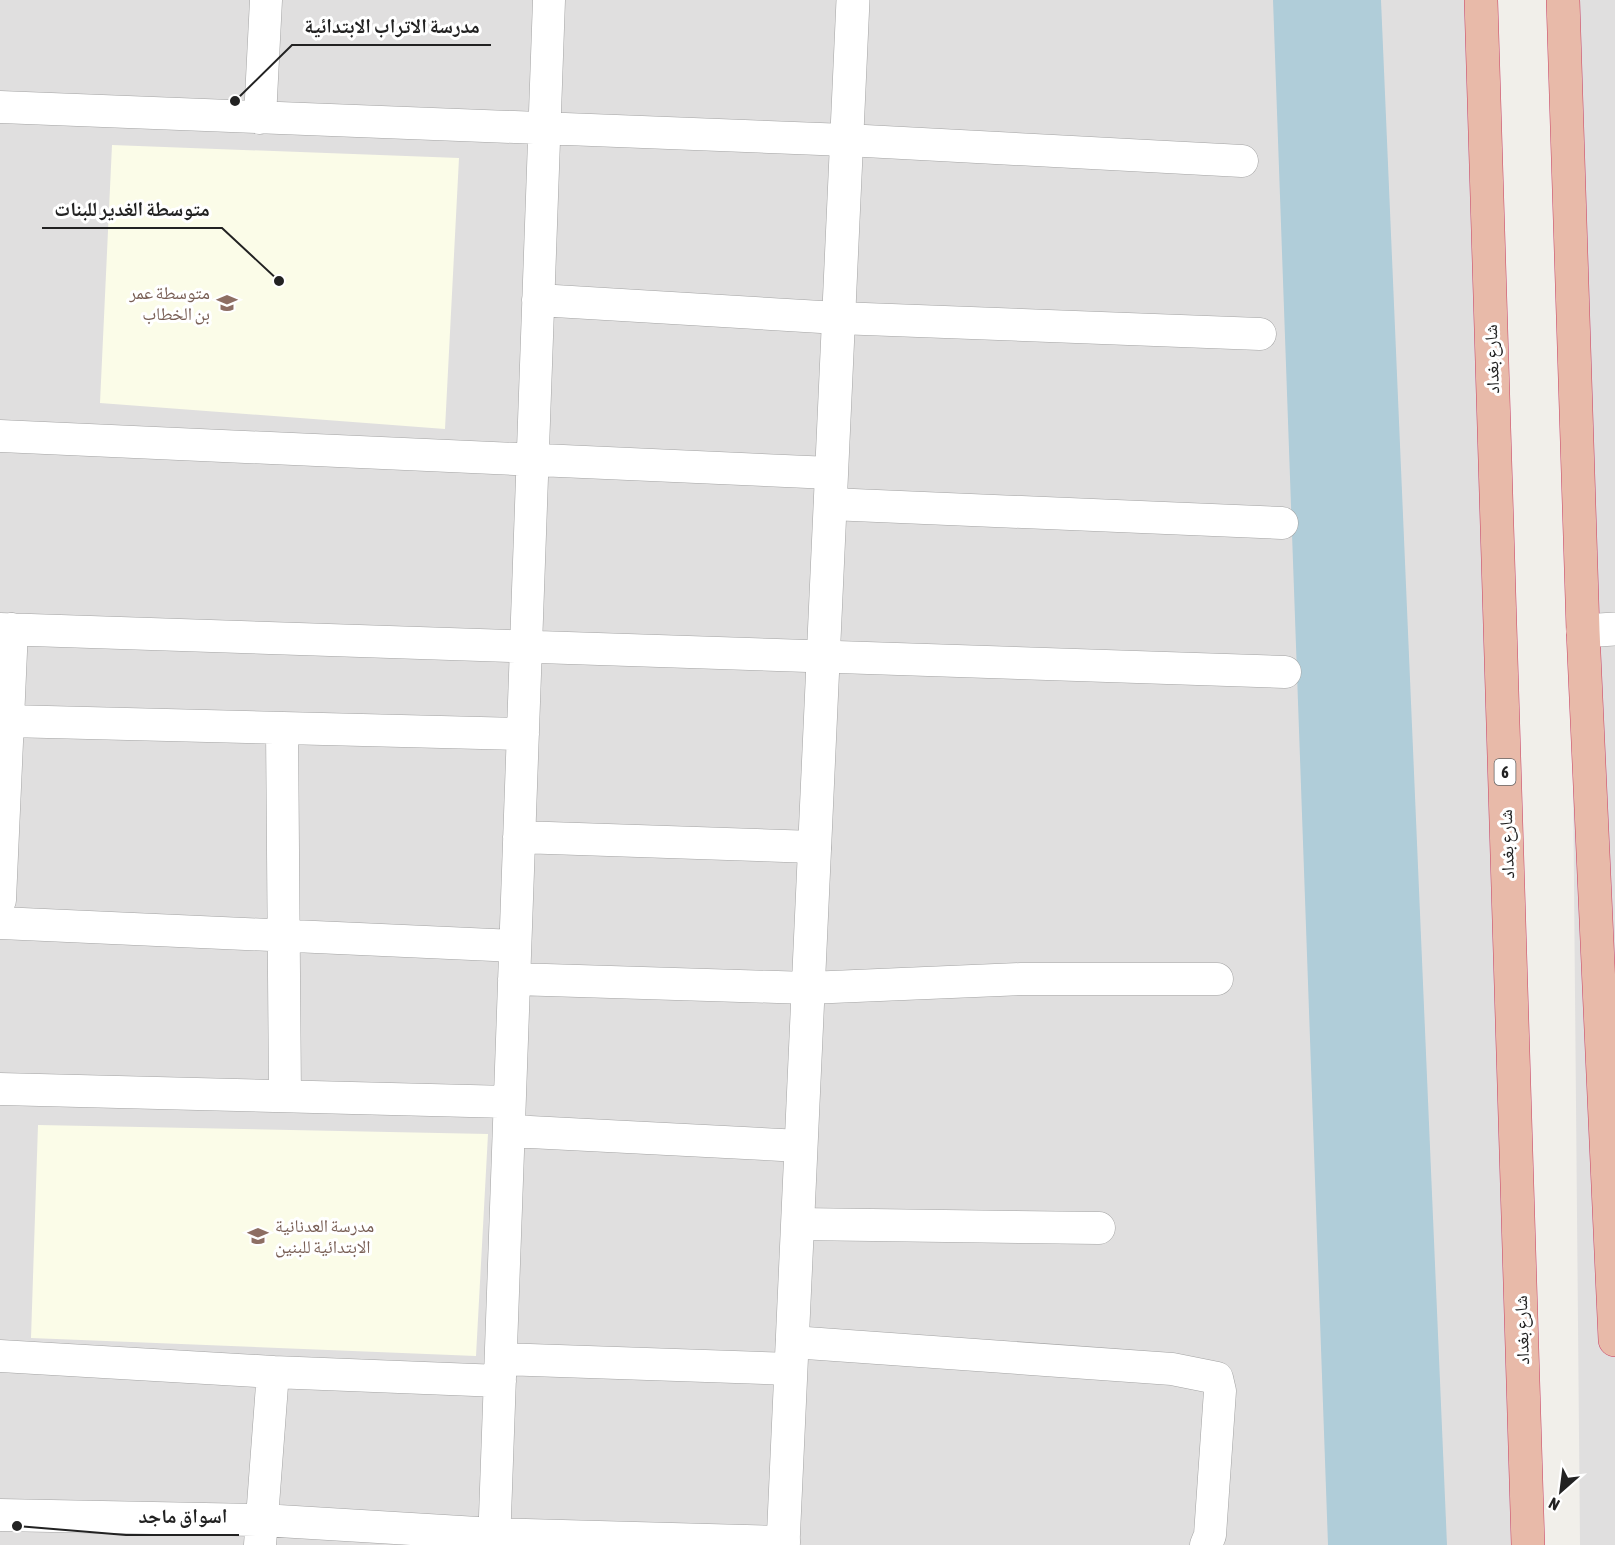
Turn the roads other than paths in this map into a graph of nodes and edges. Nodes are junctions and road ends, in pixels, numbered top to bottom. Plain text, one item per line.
1 (266, 0) edge
2 (549, 0) edge
3 (853, 0) edge
4 (1481, 0) edge
5 (1563, 0) edge
6 (0, 107) edge
7 (260, 118) junction
8 (544, 128) junction
9 (846, 140) junction
10 (1242, 161) dead end
11 (538, 300) junction
12 (838, 318) junction
13 (1260, 334) dead end
14 (0, 436) edge
15 (532, 460) junction
16 (831, 488) junction
17 (1282, 523) dead end
18 (6, 629) edge
19 (1599, 630) edge
20 (526, 646) junction
21 (823, 657) junction
22 (1285, 672) dead end
23 (6, 702) edge
24 (282, 728) junction
25 (523, 734) junction
26 (519, 837) junction
27 (815, 847) junction
28 (0, 900) edge
29 (0, 923) edge
30 (284, 935) junction
31 (515, 946) junction
32 (514, 979) junction
33 (1217, 980) dead end
34 (808, 988) junction
35 (0, 1089) edge
36 (285, 1096) junction
37 (510, 1117) junction
38 (801, 1146) junction
39 (798, 1224) junction
40 (1099, 1228) dead end
41 (1615, 1341) edge
42 (792, 1355) junction
43 (0, 1356) edge
44 (500, 1370) junction
45 (273, 1372) junction
46 (0, 1515) edge
47 (261, 1533) edge
48 (494, 1539) edge
49 (783, 1543) edge
50 (1206, 1545) edge
51 (1528, 1545) edge

1 - 7 street
2 - 8 street
3 - 9 street
4 - 51 highway, شارع بغداد / 6
5 - 19 highway
6 - 7 street
7 - 8 street
8 - 9 street
8 - 11 street
9 - 10 street
9 - 12 street
11 - 12 street
11 - 15 street
12 - 13 street
12 - 16 street
14 - 15 street
15 - 16 street
15 - 20 street
16 - 17 street
16 - 21 street
18 - 20 street
18 - 23 street
19 - 41 highway
20 - 21 street
20 - 25 street
21 - 22 street
21 - 27 street
23 - 24 street
23 - 28 street
24 - 25 street
24 - 30 street
25 - 26 street
26 - 27 street
26 - 31 street
27 - 34 street
29 - 30 street
30 - 31 street
30 - 36 street
31 - 32 street
32 - 34 street
32 - 37 street
33 - 34 street
34 - 38 street
35 - 36 street
36 - 37 street
37 - 38 street
37 - 44 street
38 - 39 street
39 - 40 street
39 - 42 street
42 - 44 street
42 - 49 street
42 - 50 street
43 - 45 street
44 - 45 street
44 - 48 street
45 - 47 street
46 - 47 street
47 - 48 street
48 - 49 street

